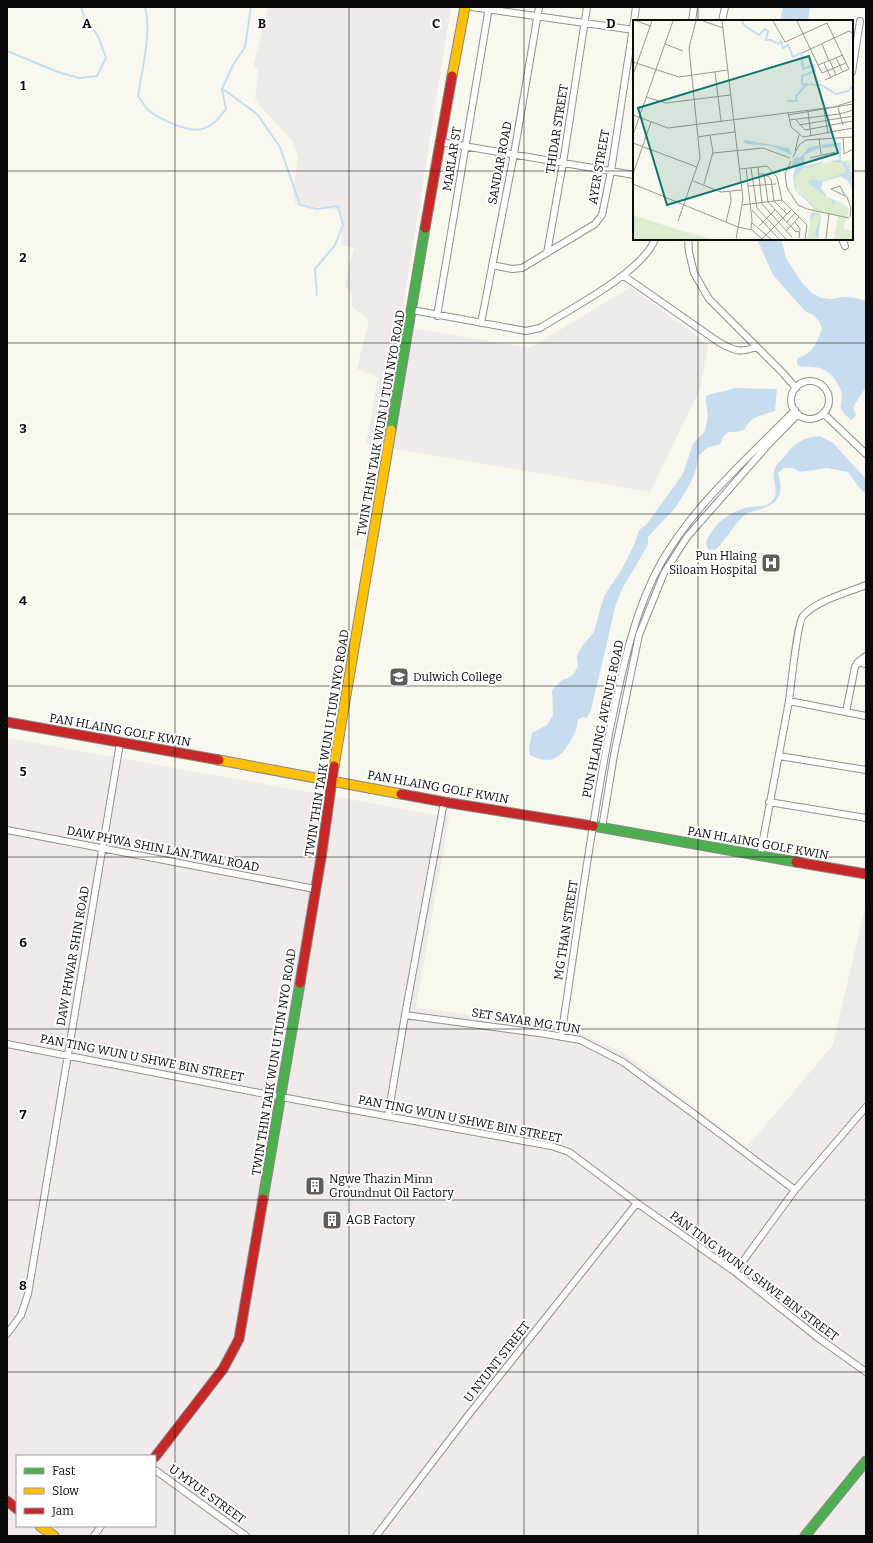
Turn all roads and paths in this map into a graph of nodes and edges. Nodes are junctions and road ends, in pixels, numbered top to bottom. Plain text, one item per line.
1 (464, 7) edge
2 (472, 7) edge
3 (539, 7) edge
4 (587, 7) edge
5 (636, 7) edge
6 (694, 7) edge
7 (725, 7) edge
8 (489, 8) edge
9 (537, 16) junction
10 (634, 20) edge
11 (692, 20) edge
12 (722, 20) edge
13 (860, 21) dead end
14 (584, 23) junction
15 (633, 30) edge
16 (853, 66) edge
17 (440, 142) junction
18 (466, 146) junction
19 (514, 154) junction
20 (563, 163) junction
21 (611, 171) junction
22 (633, 175) edge
23 (655, 240) edge
24 (688, 240) edge
25 (842, 240) edge
26 (845, 246) dead end
27 (546, 253) junction
28 (492, 265) junction
29 (624, 276) junction
30 (412, 310) junction
31 (438, 316) junction
32 (481, 323) junction
33 (756, 347) junction
34 (796, 388) junction
35 (797, 412) junction
36 (823, 413) junction
37 (866, 454) edge
38 (866, 585) edge
39 (866, 656) edge
40 (858, 662) junction
41 (866, 664) edge
42 (789, 701) junction
43 (846, 712) junction
44 (866, 716) edge
45 (7, 722) edge
46 (120, 743) junction
47 (779, 756) junction
48 (866, 770) edge
49 (332, 780) junction
50 (444, 802) junction
51 (769, 802) junction
52 (866, 818) edge
53 (598, 827) junction
54 (7, 830) edge
55 (103, 848) junction
56 (760, 856) junction
57 (866, 874) edge
58 (315, 889) junction
59 (405, 1014) junction
60 (561, 1037) junction
61 (7, 1044) edge
62 (67, 1055) junction
63 (280, 1097) junction
64 (866, 1107) edge
65 (388, 1116) junction
66 (795, 1190) junction
67 (638, 1203) junction
68 (736, 1272) junction
69 (7, 1334) edge
70 (866, 1372) edge
71 (156, 1456) edge
72 (866, 1461) edge
73 (156, 1471) edge
74 (7, 1501) edge
75 (16, 1508) edge
76 (41, 1527) edge
77 (101, 1527) edge
78 (54, 1536) edge
79 (94, 1536) edge
80 (246, 1536) edge
81 (376, 1536) edge
82 (805, 1536) edge

1 - 17 street, TWIN THIN TAIK WUN U TUN NYO ROAD
2 - 8 street
3 - 9 street, SANDAR ROAD
4 - 14 street, THIDAR STREET
5 - 10 street, AYER STREET
6 - 11 street
7 - 12 street
8 - 9 street
8 - 18 street, MARLAR ST
9 - 14 street
9 - 19 street, SANDAR ROAD
13 - 16 street
14 - 15 street
14 - 20 street, THIDAR STREET
15 - 21 street, AYER STREET
17 - 18 street
17 - 30 street, TWIN THIN TAIK WUN U TUN NYO ROAD
18 - 19 street
18 - 31 street, MARLAR ST
19 - 20 street
19 - 28 street, SANDAR ROAD
20 - 21 street
20 - 27 street, THIDAR STREET
21 - 22 street
21 - 27 street, AYER STREET
23 - 29 street
24 - 33 street
25 - 26 street
27 - 28 street, AYER STREET
28 - 32 street, SANDAR ROAD
29 - 32 street
29 - 33 street
30 - 31 street
30 - 49 street, TWIN THIN TAIK WUN U TUN NYO ROAD
31 - 32 street
33 - 34 street
34 - 35 street
34 - 36 street
35 - 36 street
35 - 53 street, PUN HLAING AVENUE ROAD
36 - 37 street
38 - 42 street
39 - 40 street
40 - 41 street
40 - 43 street
42 - 43 street
42 - 47 street
43 - 44 street
45 - 46 street, PAN HLAING GOLF KWIN
46 - 49 street, PAN HLAING GOLF KWIN
46 - 55 street, DAW PHWAR SHIN ROAD
47 - 48 street
47 - 51 street
49 - 50 street, PAN HLAING GOLF KWIN
49 - 58 street, TWIN THIN TAIK WUN U TUN NYO ROAD
50 - 53 street, PAN HLAING GOLF KWIN
50 - 59 street
51 - 52 street
51 - 56 street
53 - 56 street, PAN HLAING GOLF KWIN
53 - 60 street, MG THAN STREET
54 - 55 street, DAW PHWA SHIN LAN TWAL ROAD
55 - 58 street, DAW PHWA SHIN LAN TWAL ROAD
55 - 62 street, DAW PHWAR SHIN ROAD
56 - 57 street, PAN HLAING GOLF KWIN
58 - 63 street, TWIN THIN TAIK WUN U TUN NYO ROAD
59 - 60 street, SET SAYAR MG TUN
59 - 65 street
60 - 66 street, SET SAYAR MG TUN
61 - 62 street, PAN TING WUN U SHWE BIN STREET
62 - 63 street, PAN TING WUN U SHWE BIN STREET
62 - 69 street, DAW PHWAR SHIN ROAD
63 - 65 street, PAN TING WUN U SHWE BIN STREET
63 - 71 street, TWIN THIN TAIK WUN U TUN NYO ROAD
64 - 66 street
65 - 67 street, PAN TING WUN U SHWE BIN STREET
66 - 68 street
67 - 68 street, PAN TING WUN U SHWE BIN STREET
67 - 81 street, U NYUNT STREET
68 - 70 street, PAN TING WUN U SHWE BIN STREET
72 - 82 street
73 - 80 street, U MYUE STREET
74 - 75 street
76 - 78 street
77 - 79 street

